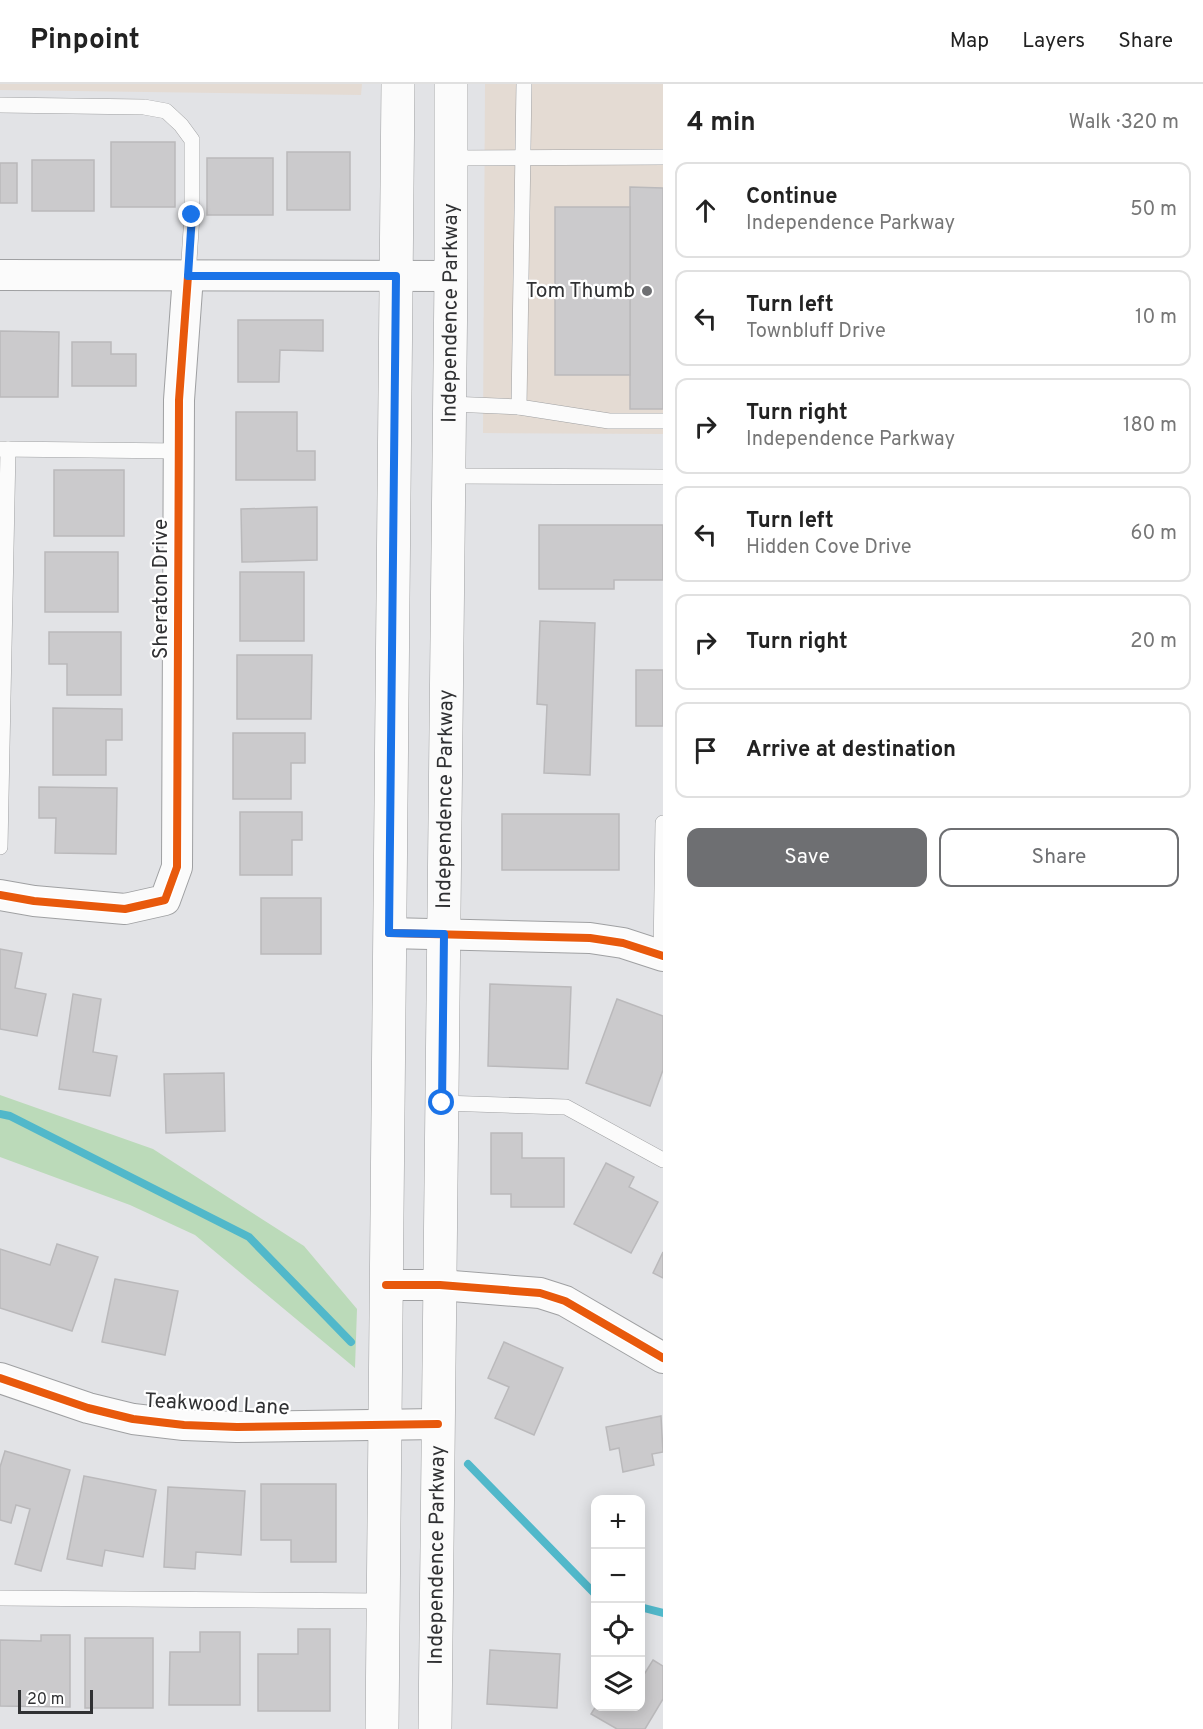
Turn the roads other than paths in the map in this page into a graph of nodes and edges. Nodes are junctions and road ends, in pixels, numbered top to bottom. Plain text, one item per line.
1 (398, 84) edge
2 (451, 84) edge
3 (524, 84) edge
4 (0, 105) edge
5 (451, 158) junction
6 (524, 158) junction
7 (663, 158) edge
8 (0, 275) edge
9 (188, 276) junction
10 (396, 276) junction
11 (451, 276) junction
12 (450, 404) junction
13 (519, 407) junction
14 (663, 421) edge
15 (4, 449) edge
16 (179, 451) junction
17 (449, 476) junction
18 (663, 477) edge
19 (663, 823) edge
20 (0, 847) edge
21 (0, 895) edge
22 (389, 933) junction
23 (444, 934) junction
24 (662, 955) edge
25 (442, 1103) junction
26 (663, 1160) edge
27 (386, 1285) junction
28 (440, 1286) junction
29 (663, 1358) edge
30 (0, 1378) edge
31 (438, 1424) junction
32 (385, 1425) junction
33 (0, 1598) edge
34 (383, 1600) junction
35 (382, 1729) edge
36 (435, 1729) edge

1 - 10 main road
2 - 5 main road, Independence Parkway
3 - 6 lane
4 - 9 lane
5 - 6 lane
5 - 11 main road, Independence Parkway
6 - 7 lane
6 - 13 lane
8 - 9 street
9 - 10 street
9 - 16 street, Sheraton Drive
10 - 11 street
10 - 22 main road
11 - 12 main road, Independence Parkway
12 - 13 lane
12 - 17 main road, Independence Parkway
13 - 14 lane
15 - 16 lane
15 - 20 lane
16 - 21 street, Sheraton Drive
17 - 18 lane
17 - 23 main road, Independence Parkway
19 - 24 lane
22 - 23 street
22 - 27 main road
23 - 24 street
23 - 25 main road, Independence Parkway
25 - 26 lane
25 - 28 main road, Independence Parkway
27 - 28 street
27 - 32 main road
28 - 29 street
28 - 31 main road, Independence Parkway
30 - 32 street, Teakwood Lane
31 - 32 street, Teakwood Lane
31 - 36 main road, Independence Parkway
32 - 34 main road
33 - 34 lane
34 - 35 main road

